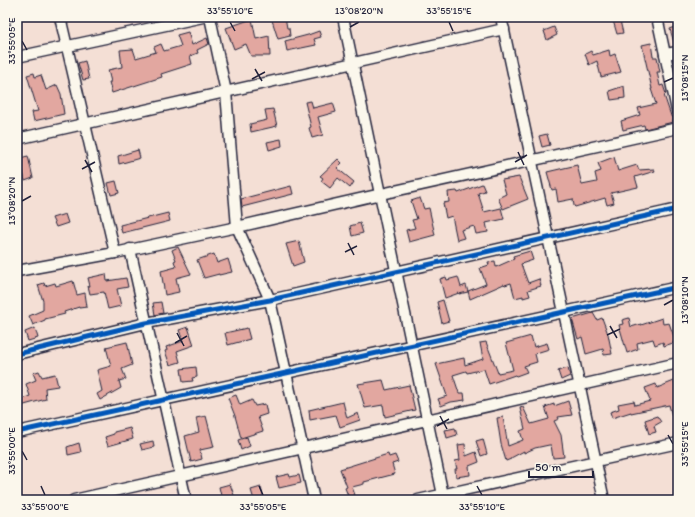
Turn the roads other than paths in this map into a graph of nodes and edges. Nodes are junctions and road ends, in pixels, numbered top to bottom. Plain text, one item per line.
1 (60, 17) edge
2 (203, 17) edge
3 (210, 17) edge
4 (343, 17) edge
5 (501, 17) edge
6 (657, 17) edge
7 (504, 29) junction
8 (67, 46) junction
9 (678, 52) edge
10 (665, 54) junction
11 (17, 57) edge
12 (353, 63) junction
13 (226, 92) junction
14 (678, 115) edge
15 (85, 124) junction
16 (678, 128) edge
17 (17, 139) edge
18 (532, 160) junction
19 (381, 194) junction
20 (678, 210) edge
21 (237, 227) junction
22 (549, 238) junction
23 (130, 249) junction
24 (116, 252) junction
25 (17, 271) edge
26 (397, 271) junction
27 (678, 287) edge
28 (270, 300) junction
29 (564, 312) junction
30 (146, 323) junction
31 (412, 345) junction
32 (17, 354) edge
33 (678, 363) edge
34 (286, 373) junction
35 (580, 385) junction
36 (164, 400) junction
37 (428, 420) junction
38 (17, 432) edge
39 (678, 443) edge
40 (302, 448) junction
41 (596, 461) junction
42 (181, 476) junction
43 (444, 497) edge
44 (74, 500) edge
45 (186, 500) edge
46 (314, 500) edge
47 (418, 500) edge
48 (604, 500) edge

1 - 8 street
2 - 8 street
3 - 13 street
4 - 12 street
5 - 7 street
6 - 10 street
7 - 12 street
7 - 18 street
8 - 11 street
8 - 15 street
9 - 10 street
10 - 14 street
12 - 13 street
12 - 19 street
13 - 15 street
13 - 21 street
15 - 17 street
15 - 24 street
16 - 18 street
18 - 19 street
18 - 22 street
19 - 21 street
19 - 26 street
20 - 22 street
21 - 23 street
21 - 28 street
22 - 26 street
22 - 29 street
23 - 24 street
23 - 30 street
24 - 25 street
26 - 28 street
26 - 31 street
27 - 29 street
28 - 30 street
28 - 34 street
29 - 31 street
29 - 35 street
30 - 32 street
30 - 36 street
31 - 34 street
31 - 37 street
33 - 35 street
34 - 36 street
34 - 40 street
35 - 37 street
35 - 41 street
36 - 38 street
36 - 42 street
37 - 40 street
37 - 43 street
39 - 41 street
40 - 42 street
40 - 46 street
41 - 43 street
41 - 48 street
42 - 44 street
42 - 45 street
43 - 47 street

